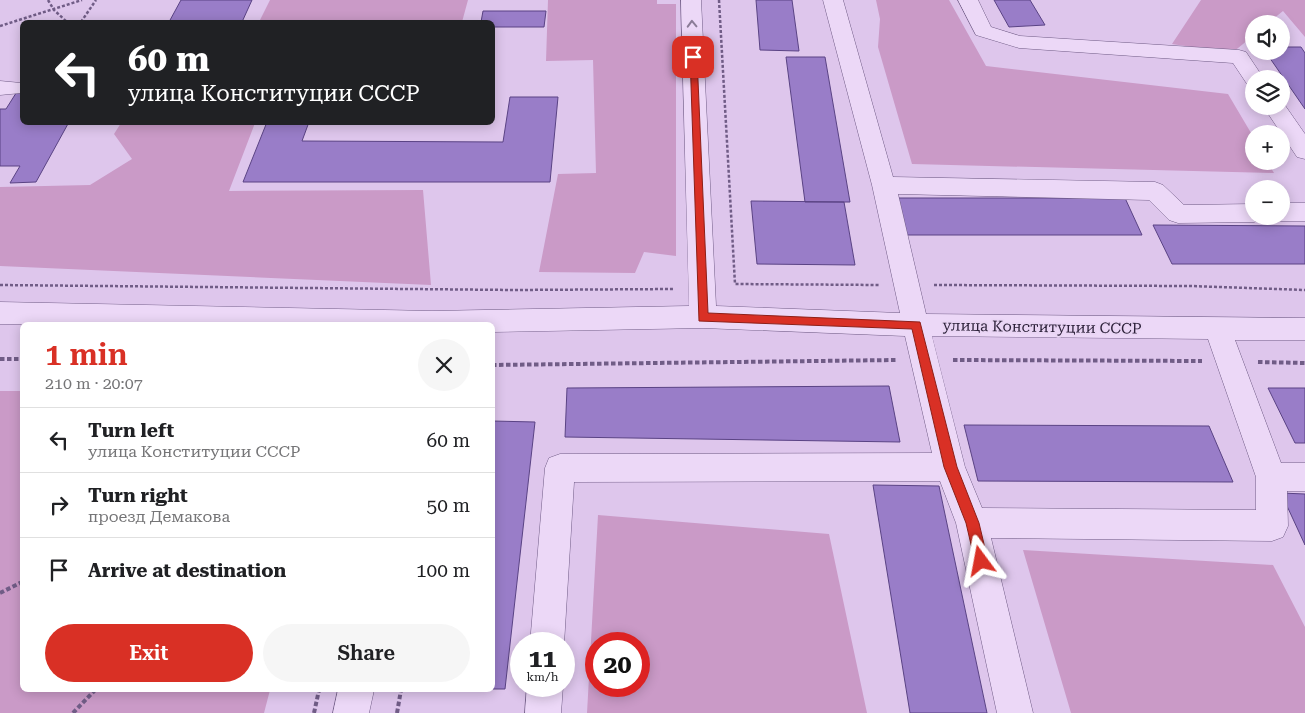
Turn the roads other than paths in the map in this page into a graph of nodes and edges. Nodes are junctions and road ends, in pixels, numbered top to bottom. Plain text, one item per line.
1 (691, 0) edge
2 (833, 0) edge
3 (968, 0) edge
4 (1248, 70) edge
5 (1280, 115) edge
6 (1305, 151) edge
7 (884, 185) junction
8 (1290, 212) edge
9 (1305, 212) edge
10 (1245, 213) edge
11 (0, 313) edge
12 (703, 317) junction
13 (353, 322) edge
14 (495, 322) edge
15 (916, 325) junction
16 (1218, 329) junction
17 (1305, 329) edge
18 (950, 467) junction
19 (1271, 477) junction
20 (1305, 477) edge
21 (972, 523) junction
22 (549, 632) edge
23 (356, 692) edge
24 (544, 697) edge
25 (351, 713) edge
26 (543, 713) edge
27 (1015, 713) edge

12 -> 1 street
2 - 7 street
3 - 4 street
5 - 6 street
7 - 10 street
7 - 15 street
8 - 9 street
11 - 13 street, улица Конституции СССР
12 - 14 street, улица Конституции СССР
12 - 15 street, улица Конституции СССР
15 - 16 street, улица Конституции СССР
15 - 18 street
16 - 17 street, улица Конституции СССР
16 - 19 street
18 - 21 street
18 - 22 street
19 - 20 street
19 - 21 street
21 - 27 street
23 - 25 street
24 - 26 street

